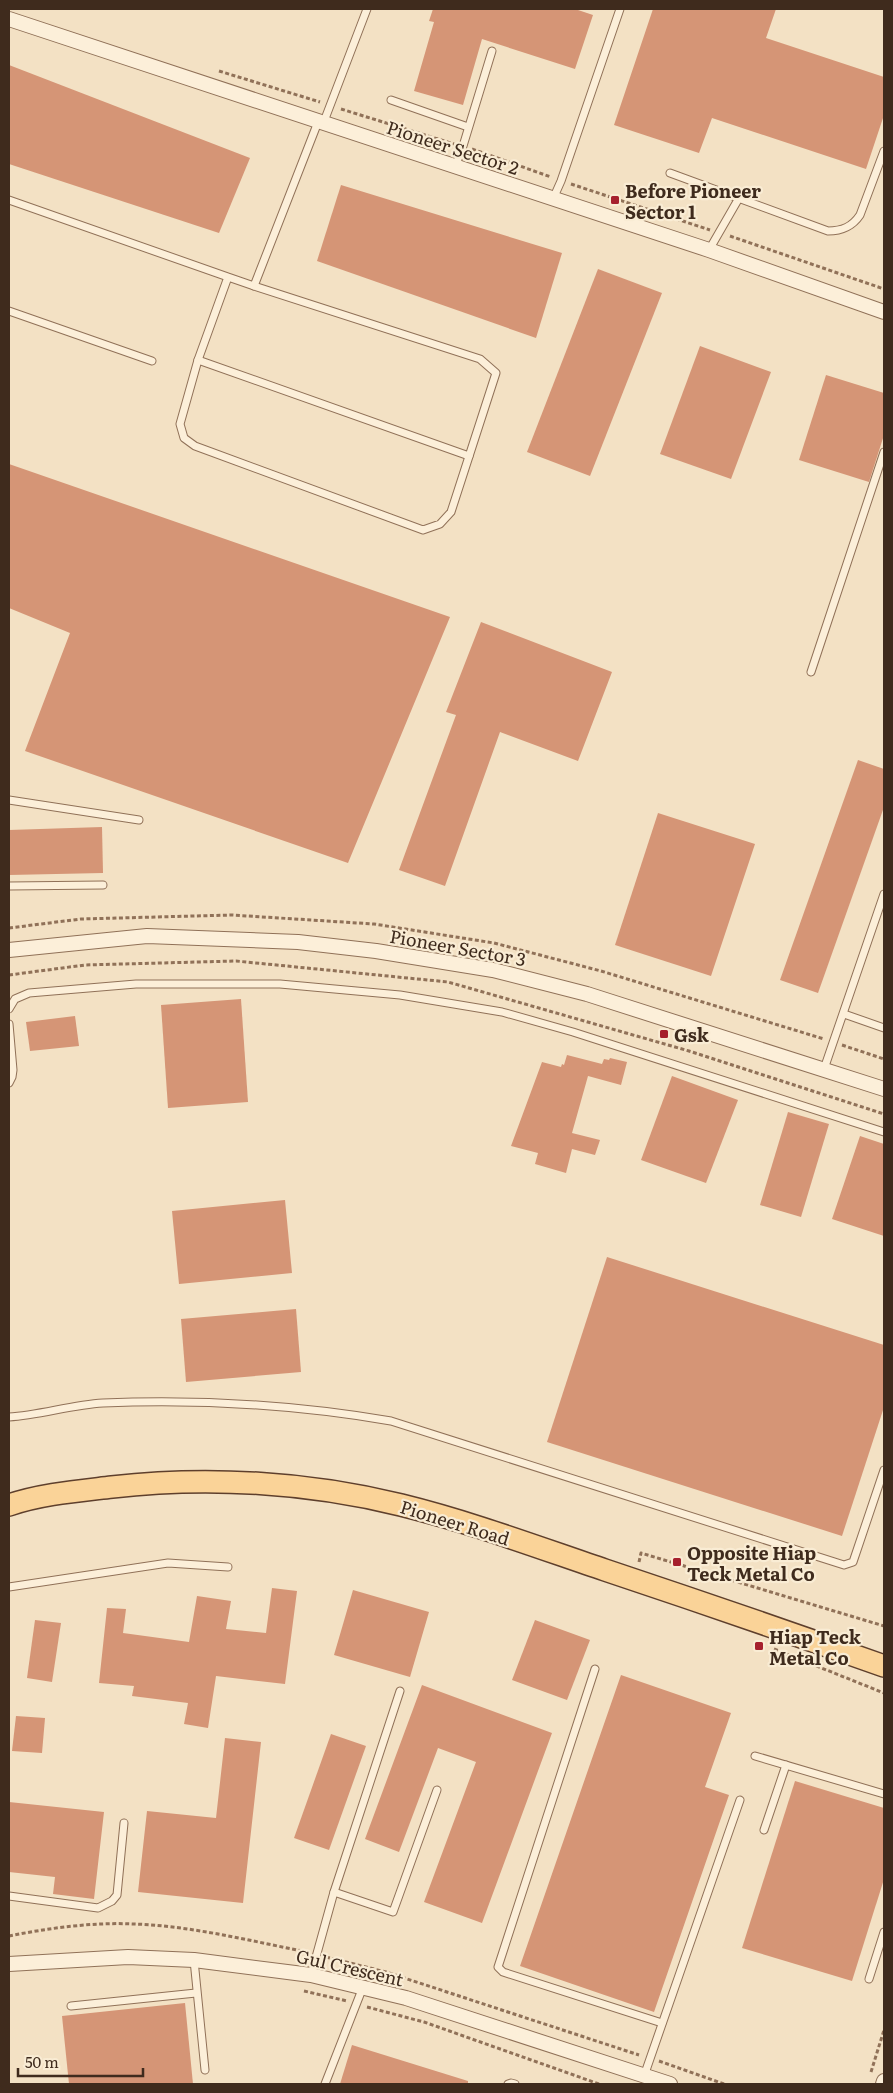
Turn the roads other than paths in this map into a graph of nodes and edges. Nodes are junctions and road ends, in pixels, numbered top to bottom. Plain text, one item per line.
1 (366, 9) edge
2 (620, 9) edge
3 (9, 19) edge
4 (492, 51) dead end
5 (391, 100) dead end
6 (320, 123) junction
7 (468, 127) junction
8 (884, 151) edge
9 (455, 167) junction
10 (670, 173) dead end
11 (739, 198) junction
12 (553, 199) junction
13 (9, 200) edge
14 (709, 250) junction
15 (228, 277) junction
16 (254, 286) junction
17 (9, 311) edge
18 (884, 312) edge
19 (198, 360) junction
20 (152, 361) dead end
21 (884, 452) edge
22 (469, 456) junction
23 (811, 672) dead end
24 (9, 800) edge
25 (139, 820) dead end
26 (103, 885) dead end
27 (9, 886) edge
28 (884, 894) edge
29 (9, 950) edge
30 (9, 1009) edge
31 (844, 1014) junction
32 (9, 1024) edge
33 (884, 1028) edge
34 (824, 1070) junction
35 (9, 1083) edge
36 (884, 1089) edge
37 (884, 1132) edge
38 (9, 1417) edge
39 (884, 1470) edge
40 (9, 1505) edge
41 (228, 1567) dead end
42 (9, 1587) edge
43 (884, 1666) edge
44 (595, 1669) dead end
45 (400, 1691) dead end
46 (755, 1756) dead end
47 (786, 1765) junction
48 (437, 1790) dead end
49 (884, 1794) edge
50 (740, 1800) dead end
51 (124, 1823) dead end
52 (764, 1830) dead end
53 (334, 1892) junction
54 (9, 1896) edge
55 (884, 1932) edge
56 (194, 1960) junction
57 (9, 1964) edge
58 (311, 1975) junction
59 (869, 1979) dead end
60 (363, 1987) junction
61 (196, 1993) junction
62 (71, 2006) dead end
63 (662, 2023) junction
64 (205, 2070) dead end
65 (644, 2076) junction
66 (884, 2081) edge
67 (325, 2084) edge
68 (508, 2084) edge
69 (515, 2084) edge
70 (670, 2084) edge
71 (883, 2084) edge

1 - 6 lane
2 - 12 lane
3 - 6 street, Pioneer Sector 2
4 - 7 lane
5 - 7 lane
6 - 9 street, Pioneer Sector 2
6 - 16 lane
7 - 9 lane
8 - 11 lane
9 - 12 street, Pioneer Sector 2
10 - 11 lane
11 - 14 lane
12 - 14 street, Pioneer Sector 2
13 - 15 lane
14 - 18 street, Pioneer Sector 2
15 - 16 lane
15 - 19 lane
16 - 22 lane
17 - 20 lane
19 - 22 lane
19 - 22 lane
21 - 23 lane
24 - 25 lane
26 - 27 lane
28 - 31 lane
29 - 34 street, Pioneer Sector 3
30 - 37 lane
31 - 33 lane
31 - 34 lane
32 - 35 lane
34 - 36 street, Pioneer Sector 3
38 - 39 lane
40 - 43 main road, Pioneer Road
41 - 42 lane
44 - 63 lane
45 - 53 lane
46 - 47 lane
47 - 49 lane
47 - 52 lane
48 - 53 lane
50 - 63 lane
51 - 54 lane
53 - 58 lane
55 - 59 lane
56 - 57 street, Gul Crescent
56 - 58 street, Gul Crescent
56 - 61 lane
58 - 60 street, Gul Crescent
60 - 65 street, Gul Crescent
60 - 67 lane
61 - 62 lane
61 - 64 lane
63 - 65 lane
65 - 70 street, Gul Crescent
66 - 71 street
68 - 69 lane

